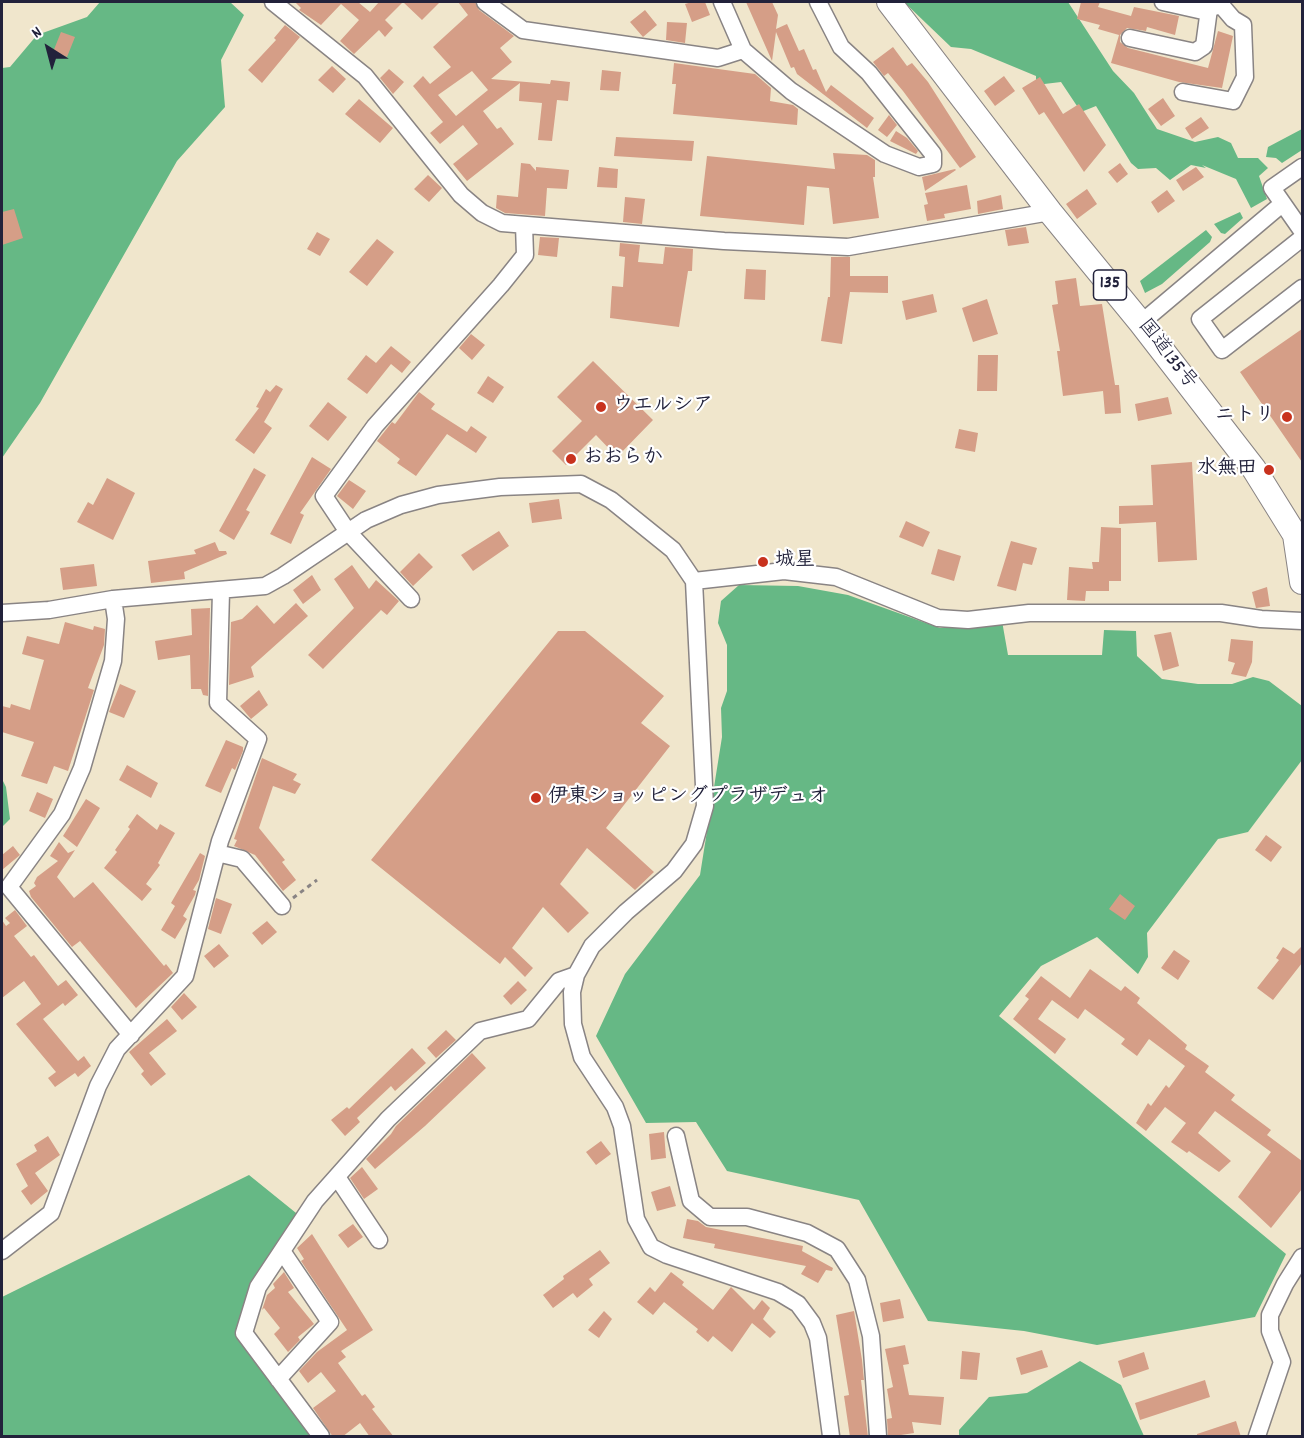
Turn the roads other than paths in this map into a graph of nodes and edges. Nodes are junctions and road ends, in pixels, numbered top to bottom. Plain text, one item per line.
1 (273, 2) edge
2 (485, 2) edge
3 (722, 2) edge
4 (818, 2) edge
5 (889, 2) edge
6 (1163, 2) edge
7 (1217, 5) edge
8 (1130, 38) dead end
9 (742, 50) junction
10 (1183, 93) dead end
11 (1302, 167) edge
12 (1282, 204) junction
13 (1050, 212) junction
14 (524, 225) junction
15 (1302, 231) edge
16 (1302, 238) edge
17 (1302, 288) edge
18 (1141, 323) junction
19 (348, 532) junction
20 (694, 581) junction
21 (1302, 582) edge
22 (221, 591) junction
23 (113, 599) junction
24 (411, 599) dead end
25 (2, 613) edge
26 (1302, 621) edge
27 (217, 853) junction
28 (5, 893) edge
29 (282, 906) road end
30 (576, 975) junction
31 (131, 1035) junction
32 (676, 1136) dead end
33 (337, 1177) junction
34 (379, 1240) dead end
35 (2, 1251) edge
36 (282, 1251) junction
37 (1302, 1257) edge
38 (278, 1379) junction
39 (321, 1437) edge
40 (831, 1437) edge
41 (878, 1437) edge
42 (1257, 1437) edge

1 - 14 street
2 - 9 street
3 - 9 street
4 - 9 street
5 - 13 highway, 国道135号 / 135
6 - 7 street
7 - 8 street
7 - 10 street
11 - 12 street
12 - 15 street
12 - 18 street
13 - 14 street
13 - 18 highway, 国道135号 / 135
14 - 19 street
16 - 17 street
18 - 21 highway, 国道135号 / 135
19 - 20 street
19 - 22 street
19 - 24 street
20 - 26 street
20 - 30 street
22 - 23 street
22 - 27 street
23 - 25 street
23 - 28 street
27 - 29 street
27 - 31 street
28 - 31 street
30 - 33 street
30 - 40 street
31 - 35 street
32 - 41 street
33 - 34 street
33 - 36 street
36 - 38 street
36 - 38 street
37 - 42 street
38 - 39 street

